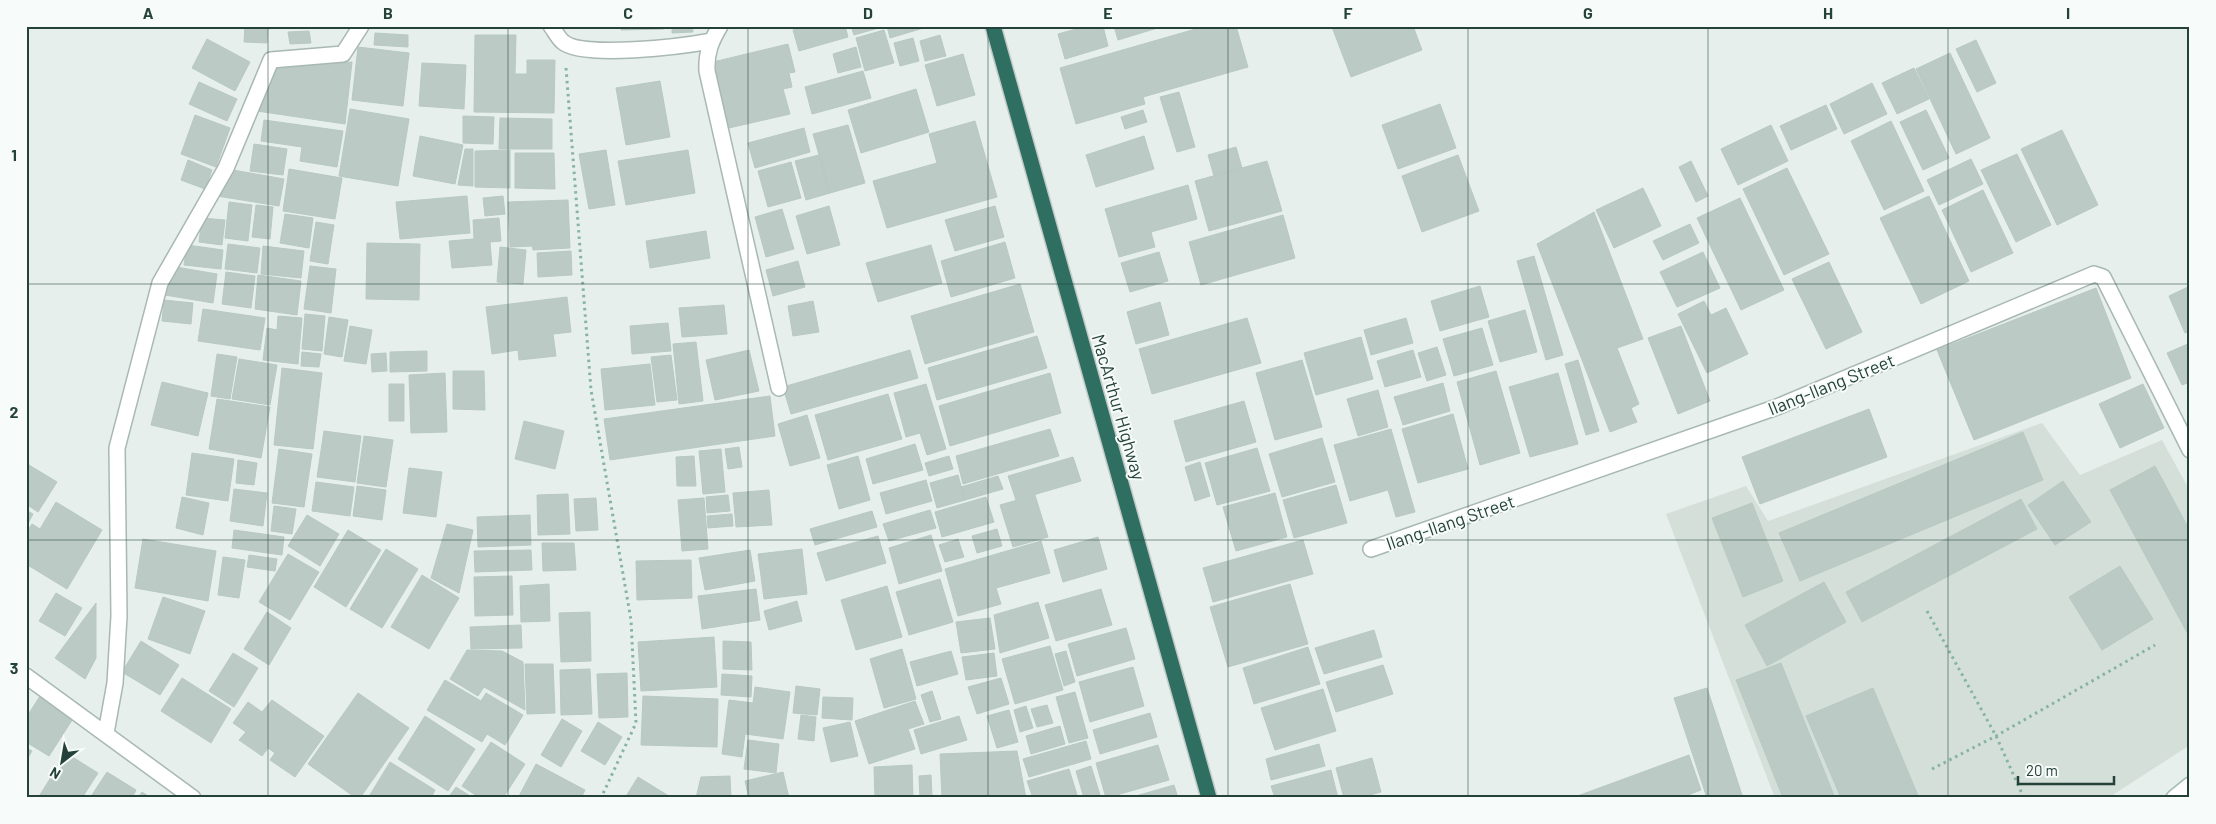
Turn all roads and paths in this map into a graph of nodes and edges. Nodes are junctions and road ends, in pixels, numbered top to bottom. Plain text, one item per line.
1 (361, 26) edge
2 (551, 26) edge
3 (720, 26) edge
4 (993, 26) edge
5 (711, 42) junction
6 (564, 43) junction
7 (779, 388) dead end
8 (2190, 450) edge
9 (1371, 550) dead end
10 (1927, 611) dead end
11 (2155, 645) dead end
12 (26, 676) edge
13 (106, 733) junction
14 (1996, 736) junction
15 (1932, 770) dead end
16 (2190, 785) edge
17 (193, 798) edge
18 (601, 798) edge
19 (1209, 798) edge
20 (2024, 798) edge
21 (2174, 798) edge

1 - 13 street
2 - 6 street
3 - 5 street
4 - 19 highway, MacArthur Highway
5 - 6 street
5 - 7 street
6 - 18 path
8 - 9 street, Ilang-Ilang Street
10 - 14 path
11 - 14 path
12 - 13 street
13 - 17 street
14 - 15 path
14 - 20 path
16 - 21 street

